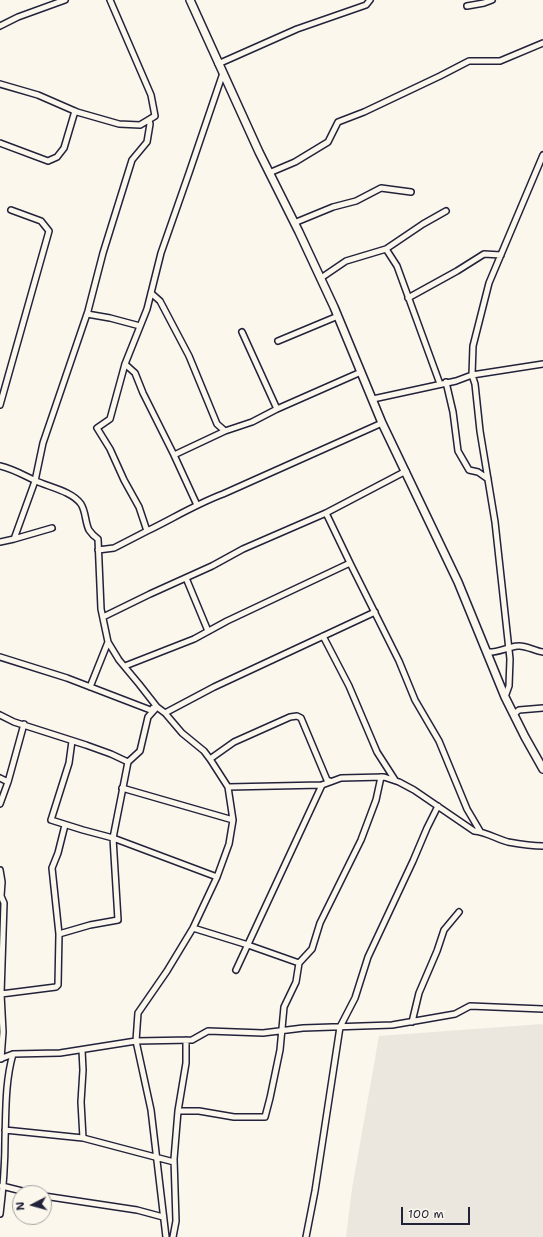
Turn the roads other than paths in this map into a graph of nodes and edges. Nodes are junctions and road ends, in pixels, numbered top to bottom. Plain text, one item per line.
1 (65, 0) edge
2 (110, 0) edge
3 (190, 0) edge
4 (370, 0) edge
5 (492, 0) edge
6 (467, 6) dead end
7 (0, 26) edge
8 (543, 43) edge
9 (218, 64) junction
10 (223, 73) junction
11 (0, 84) edge
12 (75, 111) junction
13 (149, 120) junction
14 (0, 143) edge
15 (543, 155) edge
16 (269, 173) junction
17 (411, 192) dead end
18 (11, 210) dead end
19 (446, 211) dead end
20 (294, 223) junction
21 (386, 249) junction
22 (501, 255) junction
23 (321, 278) junction
24 (151, 293) junction
25 (408, 298) junction
26 (87, 314) junction
27 (338, 316) junction
28 (140, 326) junction
29 (242, 332) dead end
30 (278, 341) dead end
31 (125, 364) junction
32 (543, 364) edge
33 (361, 372) junction
34 (472, 375) junction
35 (446, 382) junction
36 (440, 384) junction
37 (373, 399) junction
38 (0, 405) edge
39 (277, 409) junction
40 (382, 423) junction
41 (225, 431) junction
42 (174, 455) junction
43 (0, 466) edge
44 (406, 471) junction
45 (488, 479) junction
46 (36, 481) junction
47 (197, 505) junction
48 (326, 513) junction
49 (52, 528) dead end
50 (147, 531) junction
51 (14, 539) junction
52 (0, 542) edge
53 (98, 550) junction
54 (350, 563) junction
55 (186, 578) junction
56 (375, 612) junction
57 (103, 617) junction
58 (208, 631) junction
59 (323, 636) junction
60 (108, 642) junction
61 (509, 648) junction
62 (487, 652) junction
63 (543, 652) edge
64 (0, 657) edge
65 (125, 666) junction
66 (90, 687) junction
67 (505, 697) junction
68 (543, 708) edge
69 (155, 709) junction
70 (165, 713) junction
71 (514, 714) junction
72 (0, 715) edge
73 (24, 724) junction
74 (72, 741) junction
75 (210, 759) junction
76 (128, 762) junction
77 (543, 769) edge
78 (381, 777) junction
79 (0, 778) edge
80 (396, 780) junction
81 (330, 781) junction
82 (8, 782) junction
83 (322, 784) junction
84 (228, 787) junction
85 (122, 788) junction
86 (0, 804) edge
87 (438, 806) junction
88 (233, 820) junction
89 (65, 825) junction
90 (480, 831) junction
91 (113, 838) junction
92 (543, 846) edge
93 (0, 870) edge
94 (217, 877) junction
95 (459, 912) dead end
96 (193, 928) junction
97 (0, 934) edge
98 (59, 934) junction
99 (4, 938) junction
100 (248, 945) junction
101 (299, 963) junction
102 (236, 970) dead end
103 (1, 994) junction
104 (543, 1009) edge
105 (412, 1022) junction
106 (340, 1027) junction
107 (282, 1031) junction
108 (186, 1040) junction
109 (136, 1041) junction
110 (82, 1050) junction
111 (13, 1054) junction
112 (1, 1059) edge
113 (178, 1111) junction
114 (3, 1130) edge
115 (83, 1138) junction
116 (156, 1157) junction
117 (174, 1162) junction
118 (2, 1186) edge
119 (12, 1188) edge
120 (52, 1197) edge
121 (0, 1214) edge
122 (163, 1217) junction
123 (166, 1237) edge
124 (173, 1237) edge
125 (306, 1237) edge

1 - 7 street
2 - 13 street
3 - 9 street
4 - 9 street
5 - 6 street
8 - 16 street
9 - 10 street
10 - 16 street
10 - 24 street
11 - 12 street
12 - 13 street
12 - 14 street
13 - 26 street
15 - 22 street
16 - 20 street
17 - 20 street
18 - 38 street
19 - 21 street
20 - 23 street
21 - 23 street
21 - 25 street
22 - 25 street
22 - 34 street
23 - 27 street
24 - 28 street
24 - 41 street
25 - 36 street
26 - 28 street
26 - 46 street
27 - 30 street
27 - 33 street
28 - 31 street
29 - 39 street
31 - 42 street
31 - 50 street
32 - 34 street
33 - 37 street
33 - 39 street
34 - 35 street
34 - 45 street
35 - 36 street
35 - 45 street
36 - 37 street
37 - 40 street
39 - 41 street
40 - 44 street
40 - 47 street
41 - 42 street
42 - 47 street
43 - 46 street
44 - 48 street
44 - 62 street
45 - 61 street
46 - 51 street
46 - 53 street
47 - 50 street
48 - 54 street
48 - 55 street
49 - 51 street
50 - 53 street
51 - 52 street
53 - 57 street
54 - 56 street
54 - 58 street
55 - 57 street
55 - 58 street
56 - 59 street
56 - 90 street
57 - 60 street
58 - 65 street
59 - 70 street
59 - 80 street
60 - 65 street
60 - 66 street
61 - 62 street
61 - 63 street
61 - 67 street
62 - 67 street
64 - 66 street
65 - 69 street
66 - 69 street
67 - 71 street
68 - 71 street
69 - 70 street
69 - 76 street
70 - 75 street
71 - 77 street
72 - 73 street
73 - 74 street
73 - 82 street
74 - 76 street
74 - 89 street
75 - 81 street
75 - 84 street
76 - 85 street
78 - 80 street
78 - 81 street
78 - 101 street
79 - 82 street
80 - 87 street
81 - 83 street
82 - 86 street
83 - 84 street
83 - 100 street
84 - 88 street
85 - 88 street
85 - 91 street
87 - 90 street
87 - 106 street
88 - 94 street
89 - 91 street
89 - 98 street
90 - 92 street
91 - 94 street
91 - 98 street
93 - 99 street
94 - 96 street
95 - 105 street
96 - 100 street
96 - 109 street
97 - 99 street
98 - 103 street
99 - 103 street
100 - 101 street
100 - 102 street
101 - 107 street
103 - 112 street
104 - 105 street
105 - 106 street
106 - 107 street
106 - 125 street
107 - 108 street
107 - 113 street
108 - 109 street
108 - 113 street
109 - 110 street
109 - 116 street
110 - 111 street
110 - 115 street
111 - 112 street
111 - 114 street
113 - 117 street
114 - 115 street
114 - 118 street
115 - 116 street
116 - 117 street
116 - 122 street
117 - 124 street
118 - 119 street
118 - 121 street
120 - 122 street
122 - 123 street

